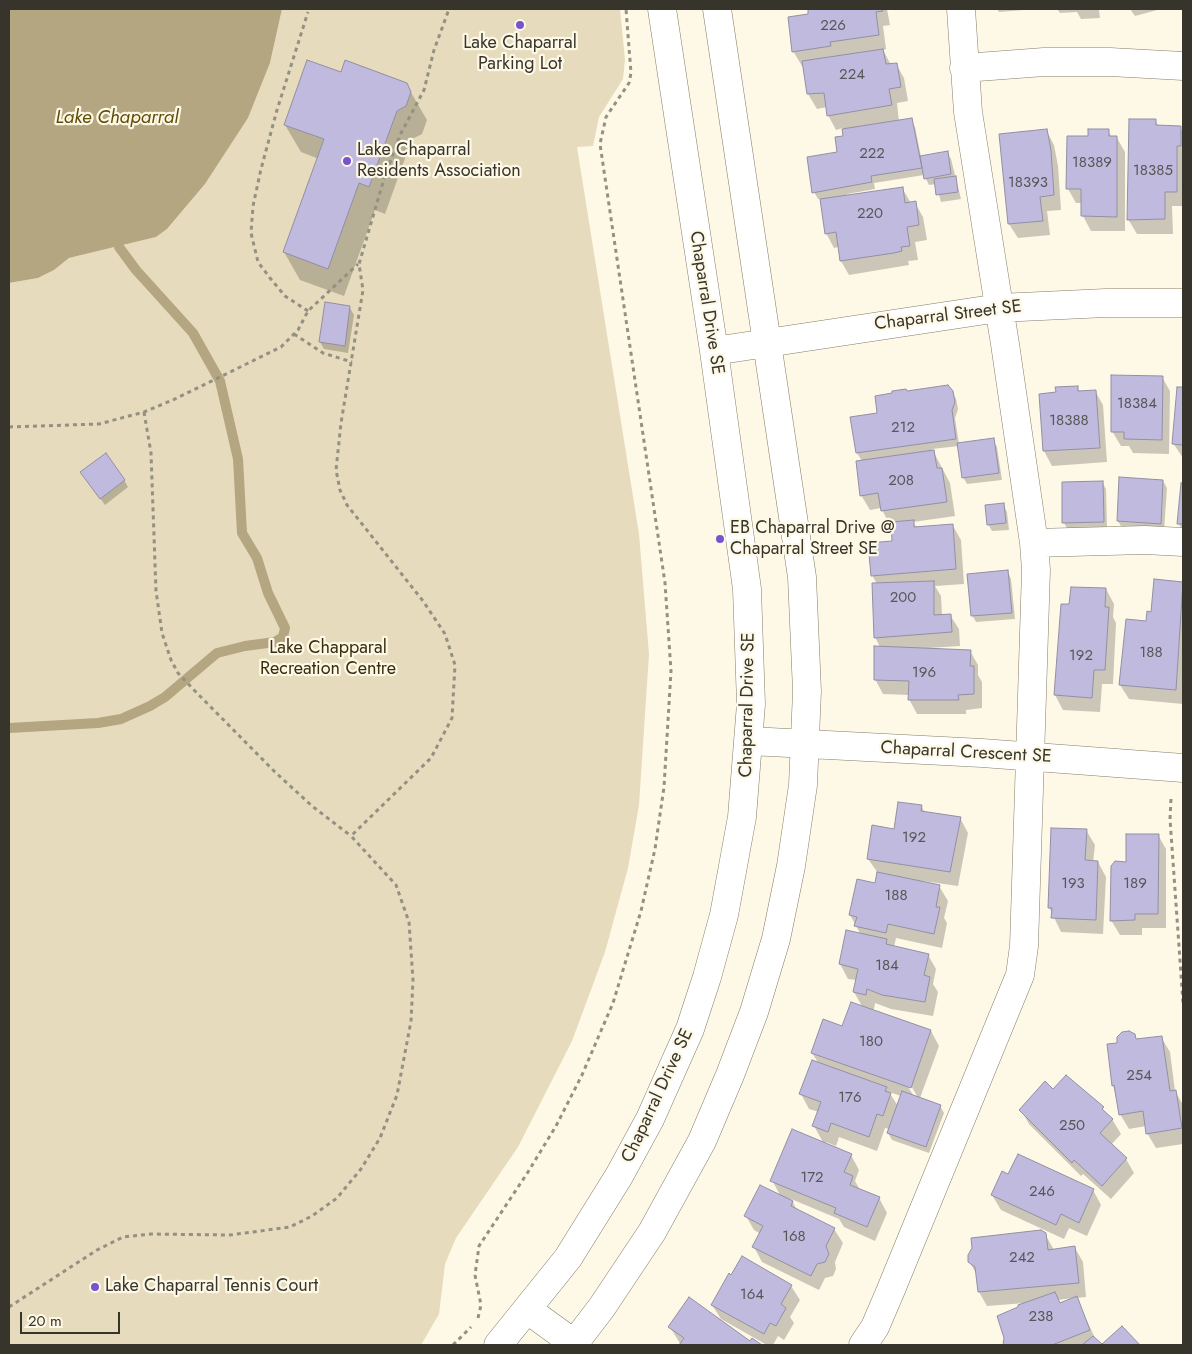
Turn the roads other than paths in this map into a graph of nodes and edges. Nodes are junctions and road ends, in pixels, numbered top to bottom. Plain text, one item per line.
1 (662, 9) edge
2 (717, 9) edge
3 (961, 9) edge
4 (1183, 66) edge
5 (964, 68) junction
6 (1183, 303) edge
7 (999, 308) junction
8 (767, 342) junction
9 (714, 350) junction
10 (1034, 542) junction
11 (1183, 542) edge
12 (750, 741) junction
13 (805, 744) junction
14 (1030, 756) junction
15 (1183, 768) edge
16 (528, 1310) junction
17 (498, 1345) edge
18 (574, 1345) edge
19 (863, 1345) edge

1 - 9 street, Chaparral Drive SE
2 - 8 street
3 - 5 street
4 - 5 street
5 - 7 street
6 - 7 street, Chaparral Street SE
7 - 8 street, Chaparral Street SE
7 - 10 street
8 - 9 street, Chaparral Street SE
8 - 13 street
9 - 12 street, Chaparral Drive SE
10 - 11 street
10 - 14 street
12 - 13 street, Chaparral Crescent SE
12 - 16 street, Chaparral Drive SE
13 - 14 street, Chaparral Crescent SE
13 - 18 street
14 - 15 street, Chaparral Crescent SE
14 - 19 street
16 - 17 street, Chaparral Drive SE
16 - 18 street

